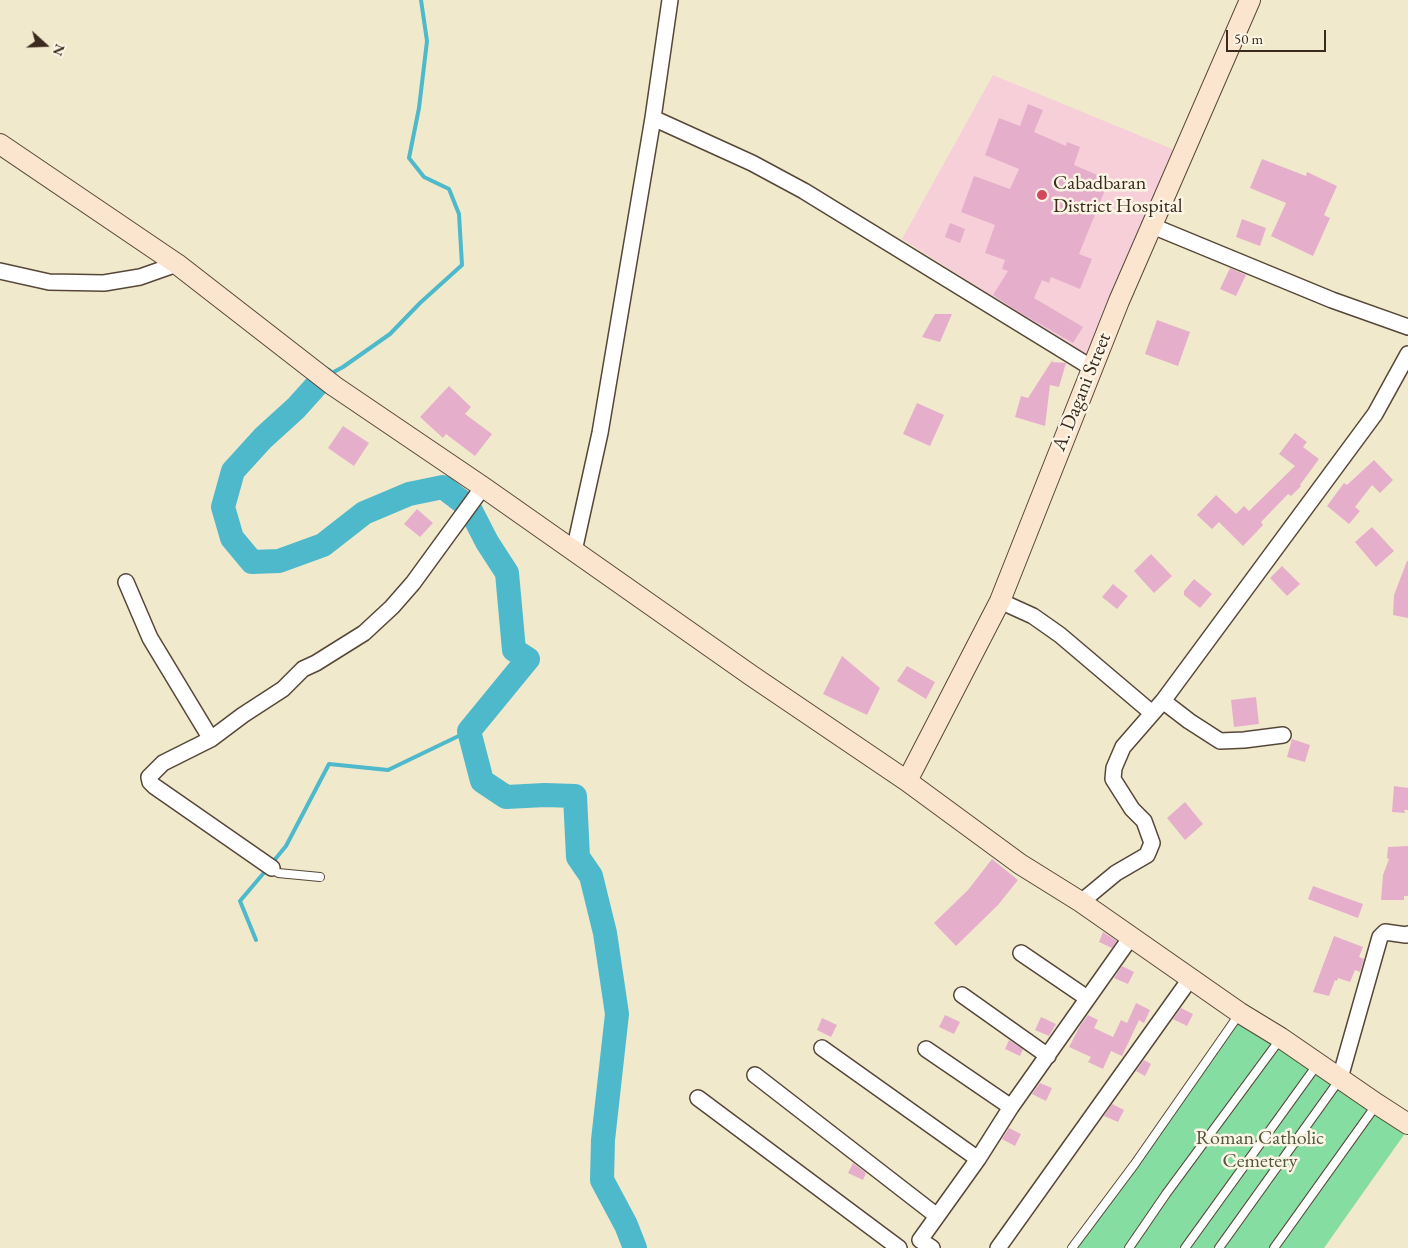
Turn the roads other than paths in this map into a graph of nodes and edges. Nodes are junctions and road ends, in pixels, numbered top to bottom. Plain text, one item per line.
1 (670, 0) edge
2 (1250, 0) edge
3 (653, 118) junction
4 (0, 144) edge
5 (1150, 225) junction
6 (177, 264) junction
7 (0, 271) edge
8 (1408, 327) edge
9 (1408, 354) edge
10 (1092, 368) junction
11 (476, 497) junction
12 (574, 551) junction
13 (126, 582) dead end
14 (1000, 601) junction
15 (1163, 701) junction
16 (1152, 713) junction
17 (1283, 735) dead end
18 (211, 739) junction
19 (907, 781) junction
20 (266, 864) joint
21 (320, 877) dead end
22 (1081, 902) junction
23 (1408, 934) edge
24 (1131, 937) junction
25 (1021, 953) dead end
26 (1190, 978) junction
27 (962, 994) dead end
28 (1087, 998) junction
29 (1240, 1013) junction
30 (1281, 1038) junction
31 (822, 1048) dead end
32 (926, 1049) dead end
33 (1048, 1056) junction
34 (1318, 1063) junction
35 (755, 1075) dead end
36 (1340, 1078) junction
37 (698, 1098) dead end
38 (1377, 1104) junction
39 (1012, 1107) junction
40 (1408, 1124) edge
41 (978, 1159) junction
42 (937, 1216) junction
43 (922, 1245) edge
44 (899, 1248) edge
45 (998, 1248) edge
46 (1072, 1248) edge
47 (1129, 1248) edge
48 (1185, 1248) edge
49 (1219, 1248) edge
50 (1274, 1248) edge

1 - 3 street
2 - 5 main road, A. Dagani Street
3 - 10 street
3 - 12 street
4 - 6 main road
5 - 8 street
5 - 10 main road, A. Dagani Street
6 - 7 street
6 - 11 main road
9 - 15 street
10 - 14 main road, A. Dagani Street
11 - 12 main road
11 - 18 street
12 - 19 main road
13 - 18 street
14 - 16 street
14 - 19 main road, A. Dagani Street
15 - 16 street
15 - 17 street
16 - 22 street
18 - 20 street
19 - 22 main road
20 - 21 lane
22 - 24 main road
23 - 36 street
24 - 26 main road
24 - 28 street
25 - 28 street
26 - 29 main road
26 - 45 street
27 - 33 street
28 - 33 street
29 - 30 main road
29 - 46 lane
30 - 34 main road
30 - 47 lane
31 - 41 street
32 - 39 street
33 - 39 street
34 - 36 main road
34 - 48 lane
35 - 42 street
36 - 38 main road
36 - 49 lane
37 - 44 street
38 - 40 main road
38 - 50 lane
39 - 41 street
41 - 42 street
42 - 43 street

